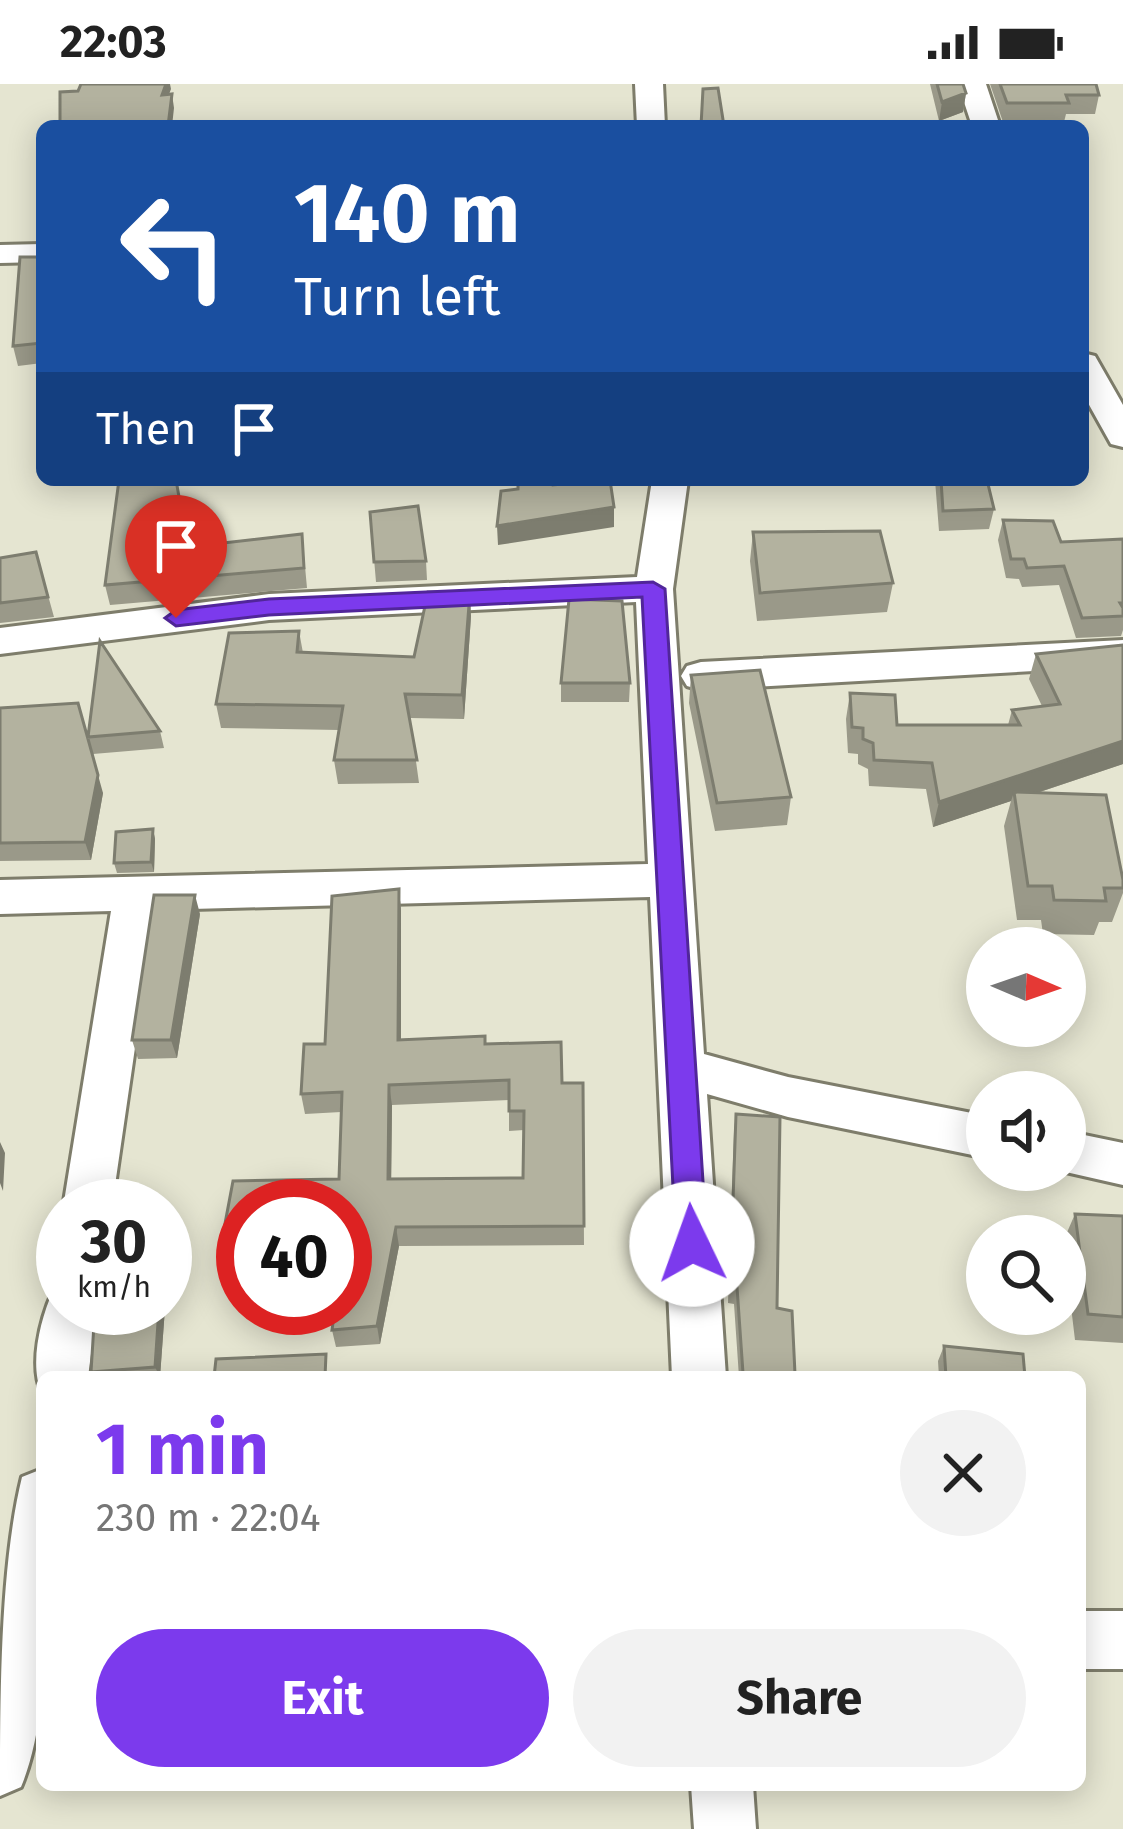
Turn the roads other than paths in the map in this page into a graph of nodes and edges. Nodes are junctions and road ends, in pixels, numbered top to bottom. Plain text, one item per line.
1 (649, 84) edge
2 (972, 84) edge
3 (651, 120) edge
4 (984, 120) edge
5 (36, 253) edge
6 (0, 254) edge
7 (1089, 373) edge
8 (1121, 433) edge
9 (1089, 434) edge
10 (669, 486) edge
11 (653, 589) junction
12 (0, 641) edge
13 (1123, 653) edge
14 (659, 677) junction
15 (671, 880) junction
16 (136, 891) junction
17 (0, 898) edge
18 (681, 1067) junction
19 (966, 1133) edge
20 (1086, 1156) edge
21 (1123, 1164) edge
22 (91, 1179) edge
23 (67, 1335) edge
24 (62, 1371) edge
25 (699, 1371) edge
26 (36, 1571) edge
27 (1086, 1640) edge
28 (1123, 1640) edge
29 (27, 1683) edge
30 (0, 1766) edge
31 (722, 1791) edge
32 (725, 1829) edge

1 - 3 street
2 - 4 street
5 - 6 street
7 - 8 street
8 - 9 street
10 - 11 street
11 - 12 street
11 - 14 street
13 - 14 street
14 - 15 street
15 - 16 street
15 - 18 street
16 - 17 street
16 - 22 street
18 - 19 street
18 - 25 street
20 - 21 street
23 - 24 street
26 - 29 street
27 - 28 street
29 - 30 street
31 - 32 street

